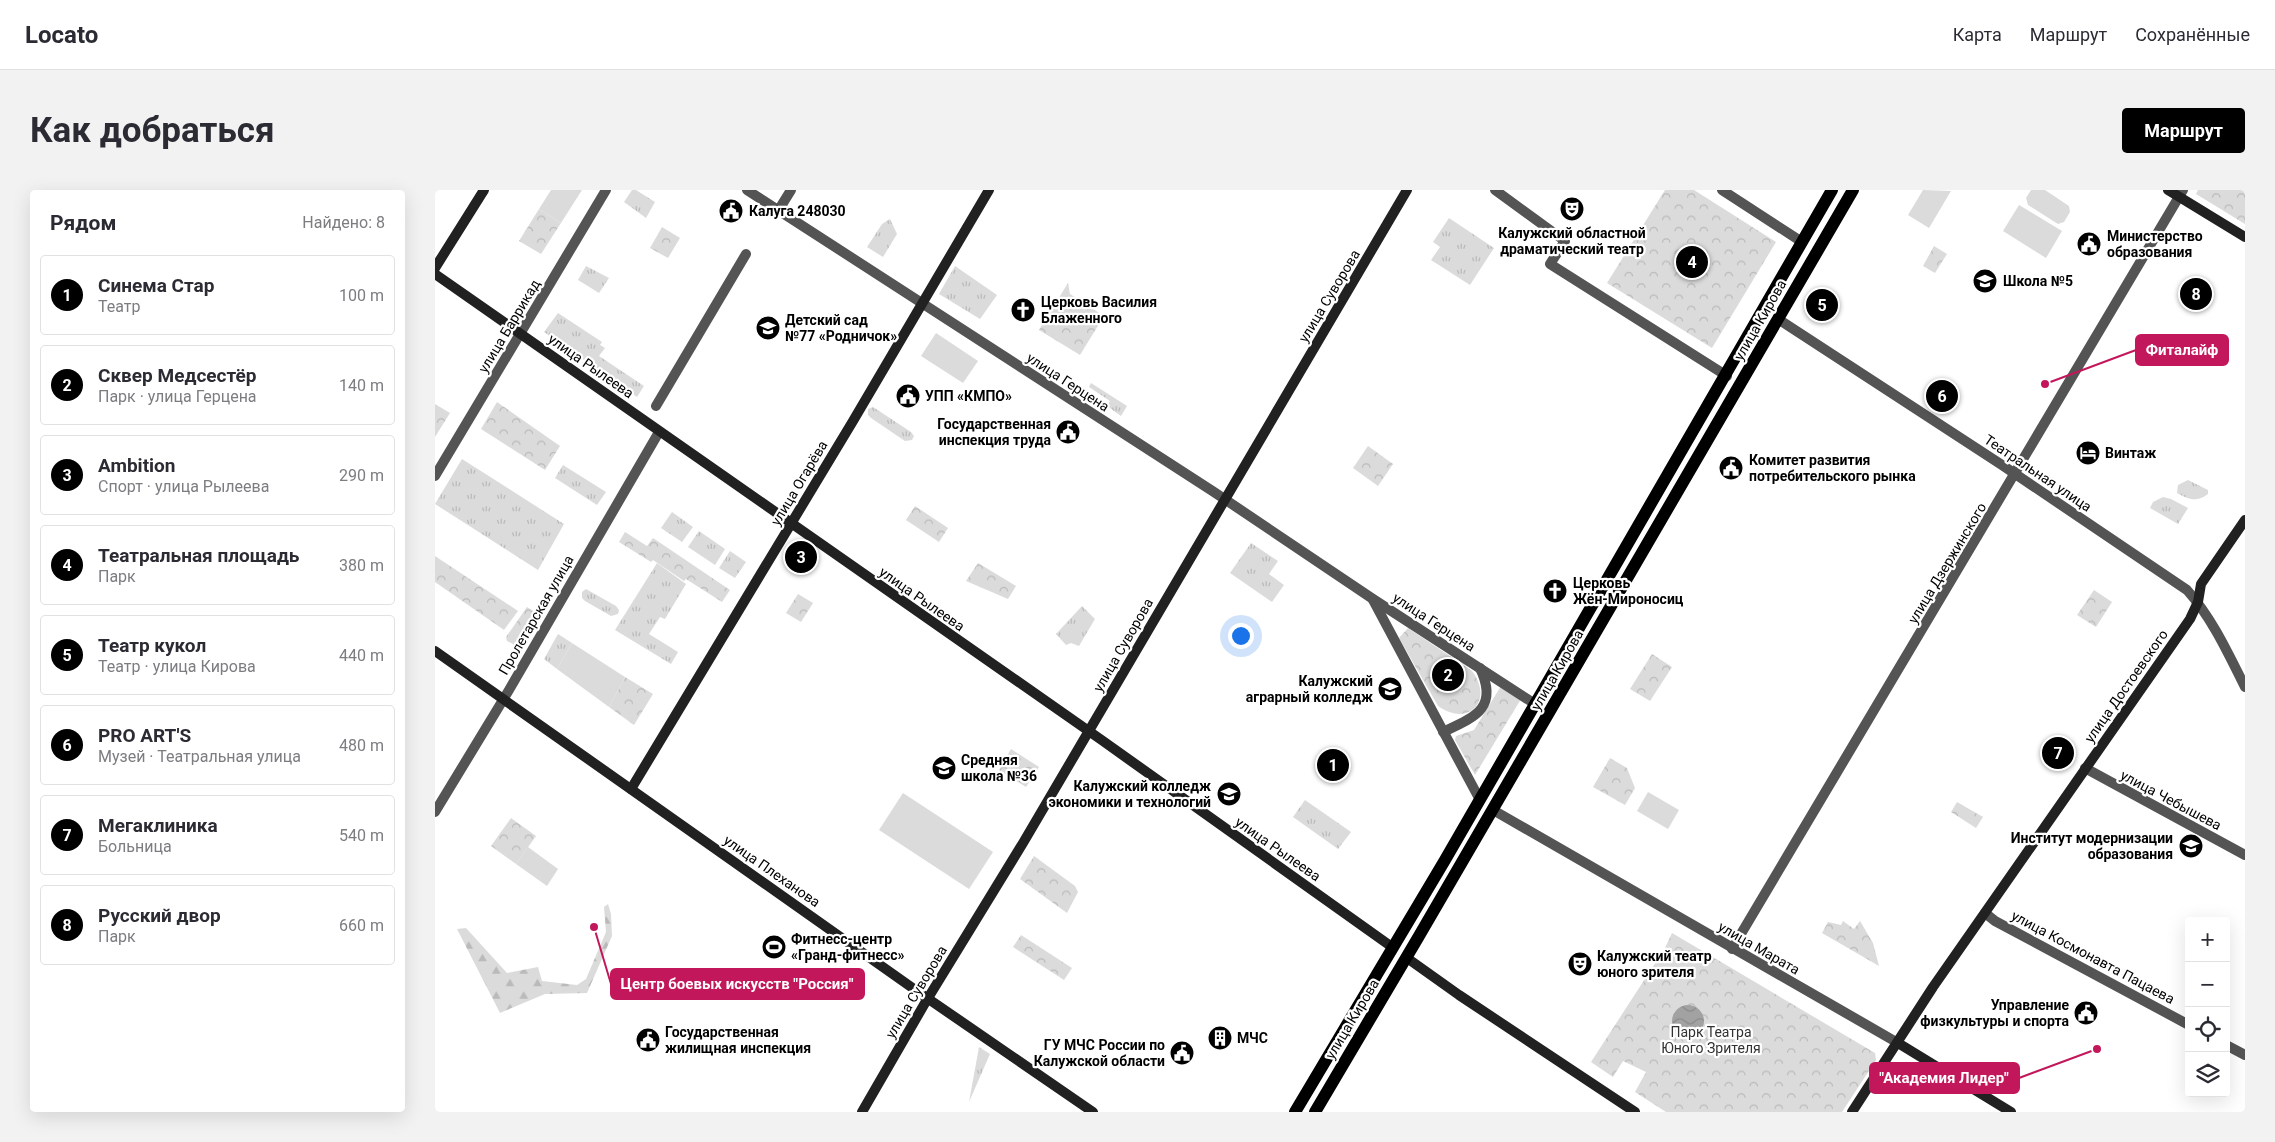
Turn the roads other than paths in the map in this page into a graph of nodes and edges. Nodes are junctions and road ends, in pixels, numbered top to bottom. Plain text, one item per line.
1 (484, 190) edge
2 (606, 190) edge
3 (747, 190) edge
4 (791, 190) edge
5 (989, 190) edge
6 (1407, 190) edge
7 (1495, 190) edge
8 (1722, 190) edge
9 (1832, 190) edge
10 (1853, 190) edge
11 (2168, 190) edge
12 (2181, 194) edge
13 (778, 211) junction
14 (2245, 237) edge
15 (1802, 242) junction
16 (746, 254) dead end
17 (435, 268) edge
18 (435, 274) edge
19 (922, 304) junction
20 (1778, 319) junction
21 (520, 333) junction
22 (1727, 376) junction
23 (656, 406) dead end
24 (659, 432) junction
25 (2015, 474) junction
26 (435, 476) edge
27 (1225, 499) junction
28 (2245, 520) edge
29 (790, 523) junction
30 (1373, 599) junction
31 (2198, 602) junction
32 (435, 651) edge
33 (1480, 668) junction
34 (2245, 687) edge
35 (503, 699) junction
36 (1535, 704) junction
37 (1089, 731) junction
38 (1443, 732) junction
39 (2085, 768) junction
40 (631, 789) junction
41 (1480, 800) junction
42 (1493, 810) junction
43 (435, 812) edge
44 (2245, 855) edge
45 (1985, 913) junction
46 (1392, 947) junction
47 (1732, 948) junction
48 (1407, 958) junction
49 (928, 998) junction
50 (2185, 1023) edge
51 (1898, 1043) junction
52 (2230, 1047) edge
53 (2245, 1055) edge
54 (862, 1112) edge
55 (1093, 1112) edge
56 (1295, 1112) edge
57 (1315, 1112) edge
58 (1635, 1112) edge
59 (1852, 1112) edge
60 (2011, 1112) edge

1 - 17 street
2 - 21 street, улица Баррикад
3 - 13 street, улица Герцена
4 - 13 street
5 - 19 street, улица Огарёва
6 - 27 street, улица Суворова
7 - 22 street
8 - 15 street
9 - 15 main road, улица Кирова
10 - 20 main road, улица Кирова
11 - 12 street
12 - 14 street
12 - 25 street, улица Дзержинского
13 - 19 street, улица Герцена
15 - 22 main road, улица Кирова
16 - 23 street
18 - 21 street, улица Рылеева
19 - 27 street, улица Герцена
19 - 29 street, улица Огарёва
20 - 25 street, Театральная улица
20 - 42 main road, улица Кирова
21 - 24 street, улица Рылеева
21 - 26 street, улица Баррикад
22 - 36 main road, улица Кирова
24 - 29 street, улица Рылеева
24 - 35 street, Пролетарская улица
25 - 31 street, Театральная улица
25 - 47 street, улица Дзержинского
27 - 30 street, улица Герцена
27 - 37 street, улица Суворова
28 - 31 street, улица Достоевского
29 - 37 street, улица Рылеева
29 - 40 street, улица Огарёва
30 - 33 street, улица Герцена
30 - 38 street, улица Герцена
31 - 34 street, Театральная улица
31 - 39 street, улица Достоевского
32 - 35 street, улица Плеханова
33 - 36 street, улица Герцена
33 - 38 street, улица Герцена
35 - 40 street, улица Плеханова
35 - 43 street, Пролетарская улица
36 - 41 main road, улица Кирова
37 - 46 street, улица Рылеева
37 - 49 street, улица Суворова
38 - 41 street, улица Герцена
39 - 44 street, улица Чебышева
39 - 45 street, улица Достоевского
40 - 49 street, улица Плеханова
41 - 46 main road, улица Кирова
42 - 47 street, улица Марата
42 - 48 main road, улица Кирова
45 - 50 street, улица Космонавта Пацаева
45 - 51 street, улица Достоевского
46 - 48 main road
46 - 56 main road, улица Кирова
47 - 51 street, улица Марата
48 - 57 main road, улица Кирова
48 - 58 street
49 - 54 street, улица Суворова
49 - 55 street, улица Плеханова
51 - 59 street, улица Достоевского
51 - 60 street, улица Марата
52 - 53 street

